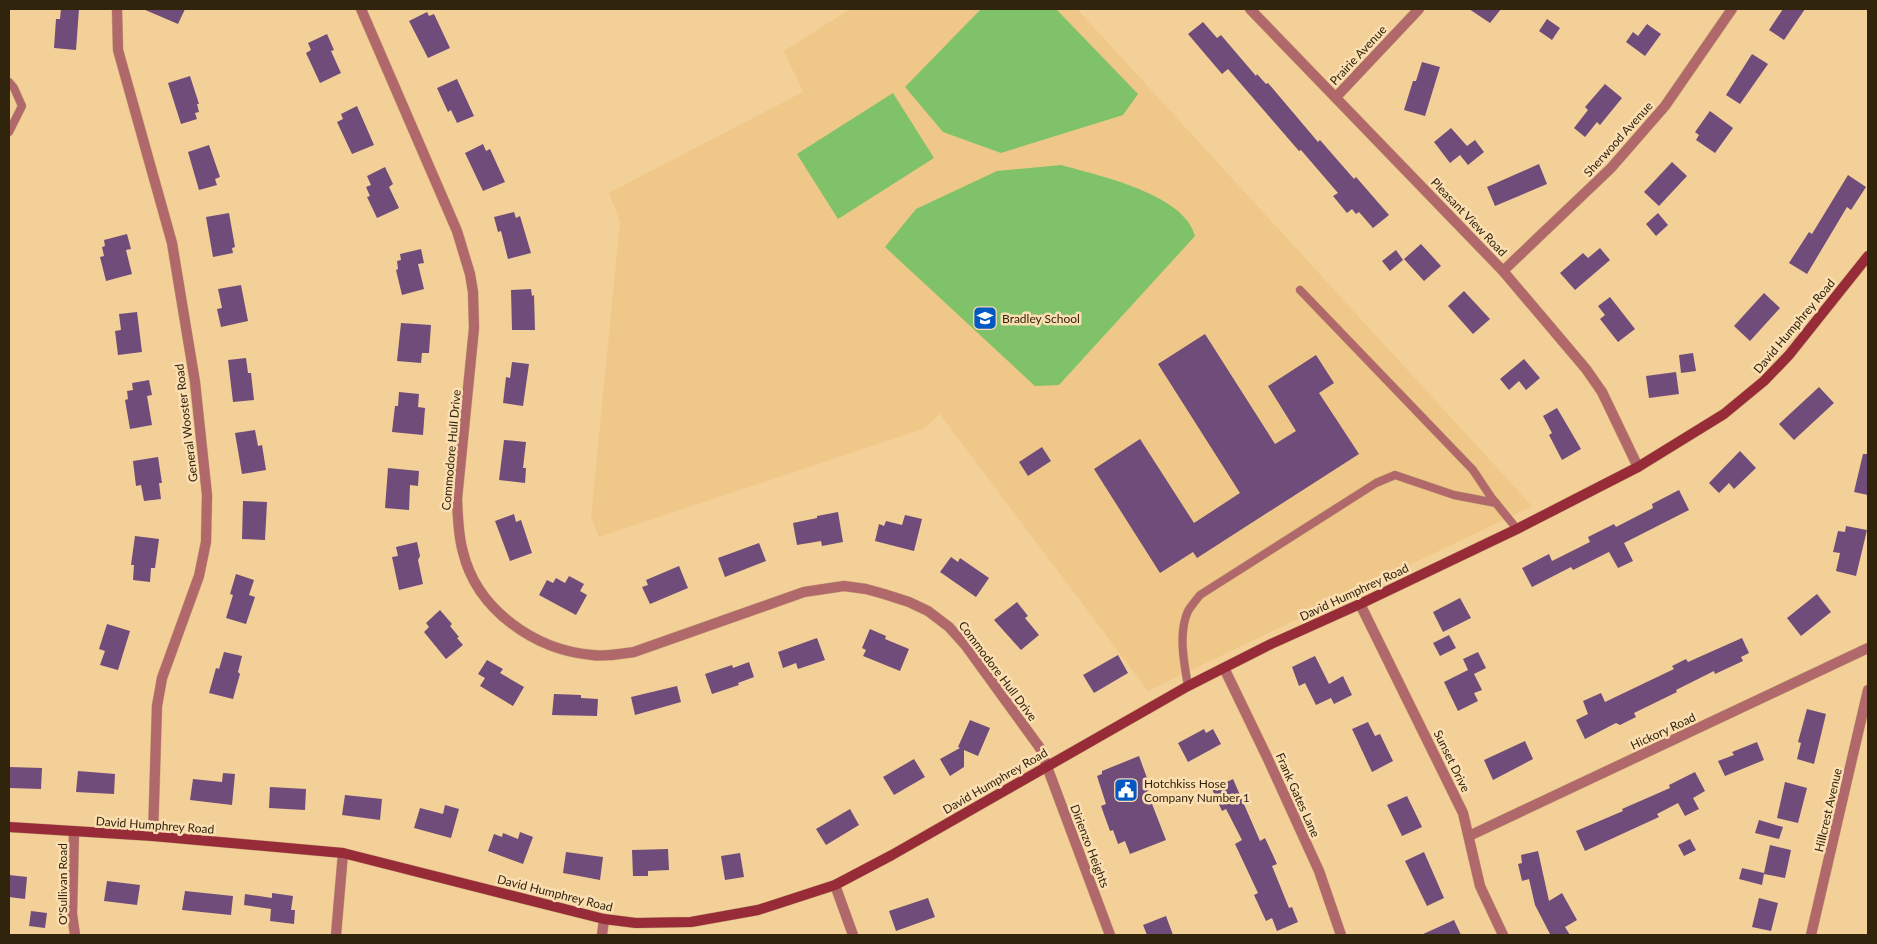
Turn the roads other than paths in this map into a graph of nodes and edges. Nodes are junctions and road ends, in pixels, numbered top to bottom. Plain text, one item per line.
1 (117, 9) edge
2 (360, 9) edge
3 (1250, 9) edge
4 (1419, 9) edge
5 (1732, 9) edge
6 (9, 82) edge
7 (1336, 97) junction
8 (9, 132) edge
9 (1868, 256) edge
10 (1503, 271) junction
11 (1300, 290) dead end
12 (1638, 467) junction
13 (1496, 503) junction
14 (1517, 529) junction
15 (1360, 604) junction
16 (1868, 648) edge
17 (1224, 668) junction
18 (1188, 686) junction
19 (1868, 690) edge
20 (1046, 765) junction
21 (9, 827) edge
22 (74, 832) junction
23 (153, 836) junction
24 (1469, 836) junction
25 (343, 853) junction
26 (835, 885) junction
27 (604, 919) junction
28 (75, 935) edge
29 (336, 935) edge
30 (602, 935) edge
31 (853, 935) edge
32 (1110, 935) edge
33 (1341, 935) edge
34 (1503, 935) edge
35 (1811, 935) edge

1 - 23 street, General Wooster Road
2 - 20 street, Commodore Hull Drive
3 - 7 street, Pleasant View Road
4 - 7 street, Prairie Avenue
5 - 10 street, Sherwood Avenue
6 - 8 lane
7 - 10 street, Pleasant View Road
9 - 12 street, David Humphrey Road
10 - 12 street, Pleasant View Road
11 - 13 lane
12 - 14 street, David Humphrey Road
13 - 14 lane
13 - 18 lane
14 - 15 street, David Humphrey Road
15 - 17 street, David Humphrey Road
15 - 24 street, Sunset Drive
16 - 24 street, Hickory Road
17 - 18 street, David Humphrey Road
17 - 33 street, Frank Gates Lane
18 - 20 street, David Humphrey Road
19 - 35 street, Hillcrest Avenue
20 - 26 street, David Humphrey Road
20 - 32 street, Dirienzo Heights
21 - 22 street, David Humphrey Road
22 - 23 street, David Humphrey Road
22 - 28 street, O'Sullivan Road
23 - 25 street, David Humphrey Road
24 - 34 street, Sunset Drive
25 - 27 street, David Humphrey Road
25 - 29 street
26 - 27 street, David Humphrey Road
26 - 31 street
27 - 30 street

